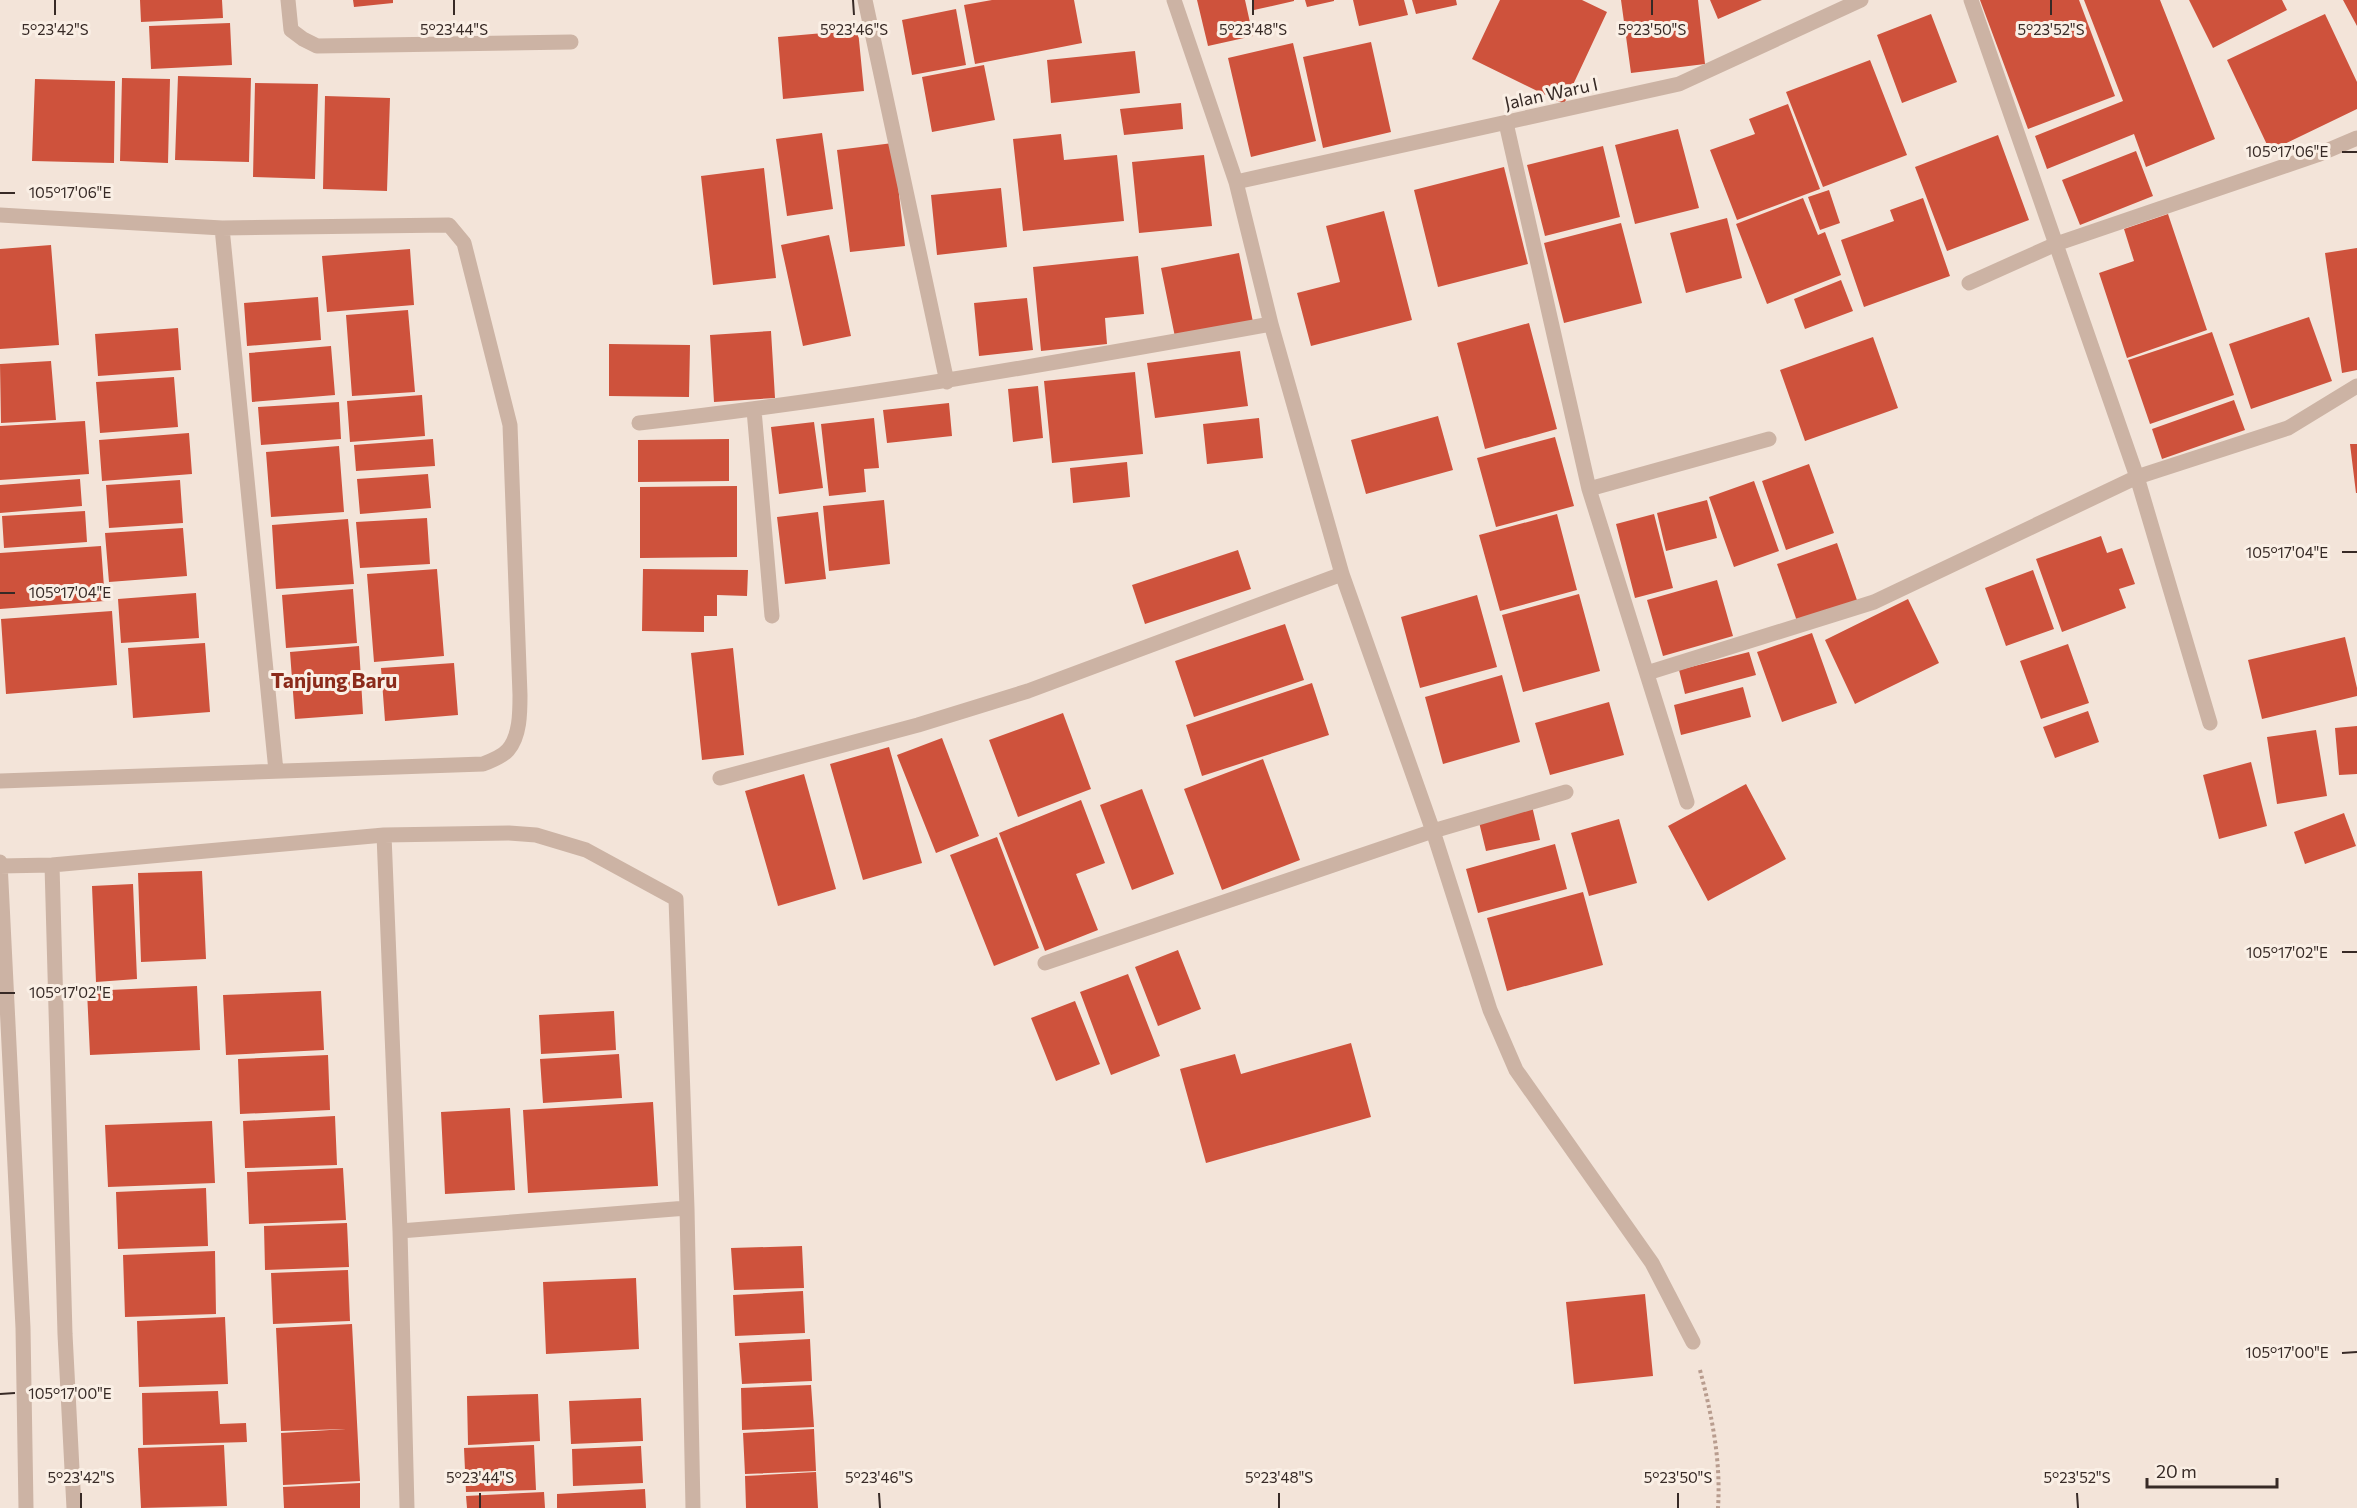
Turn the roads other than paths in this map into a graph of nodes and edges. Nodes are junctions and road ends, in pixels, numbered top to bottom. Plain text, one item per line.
1 (288, 0) edge
2 (865, 0) edge
3 (1174, 0) edge
4 (1861, 0) edge
5 (1971, 0) edge
6 (571, 42) dead end
7 (1506, 123) junction
8 (2357, 138) edge
9 (1236, 182) junction
10 (0, 215) edge
11 (222, 228) junction
12 (2056, 244) junction
13 (1969, 283) dead end
14 (1271, 324) junction
15 (947, 382) junction
16 (2357, 386) edge
17 (754, 410) junction
18 (639, 423) dead end
19 (1769, 439) dead end
20 (2137, 477) junction
21 (1589, 489) junction
22 (1342, 574) junction
23 (772, 616) dead end
24 (1647, 673) junction
25 (2210, 723) dead end
26 (276, 771) junction
27 (720, 778) dead end
28 (0, 781) edge
29 (1566, 792) dead end
30 (1687, 802) dead end
31 (1433, 831) junction
32 (384, 835) junction
33 (0, 864) edge
34 (52, 865) junction
35 (1046, 963) dead end
36 (687, 1208) junction
37 (400, 1231) junction
38 (1693, 1342) road end
39 (27, 1508) edge
40 (74, 1508) edge
41 (407, 1508) edge
42 (693, 1508) edge

1 - 6 street
2 - 15 street
3 - 9 street
4 - 7 street, Jalan Waru I
5 - 12 street
7 - 9 street, Jalan Waru I
7 - 21 street
8 - 12 street
9 - 14 street
10 - 11 street
11 - 26 street
11 - 26 street
12 - 13 street
12 - 20 street
14 - 15 street
14 - 22 street
15 - 17 street
16 - 20 street
17 - 18 street
17 - 23 street
19 - 21 street
20 - 24 street
20 - 25 street
21 - 24 street
22 - 27 street
22 - 31 street
24 - 30 street
26 - 28 street
29 - 31 street
31 - 35 street
31 - 38 street
32 - 34 street
32 - 36 street
32 - 37 street
33 - 34 street
33 - 39 street
34 - 40 street
36 - 37 street
36 - 42 street
37 - 41 street

